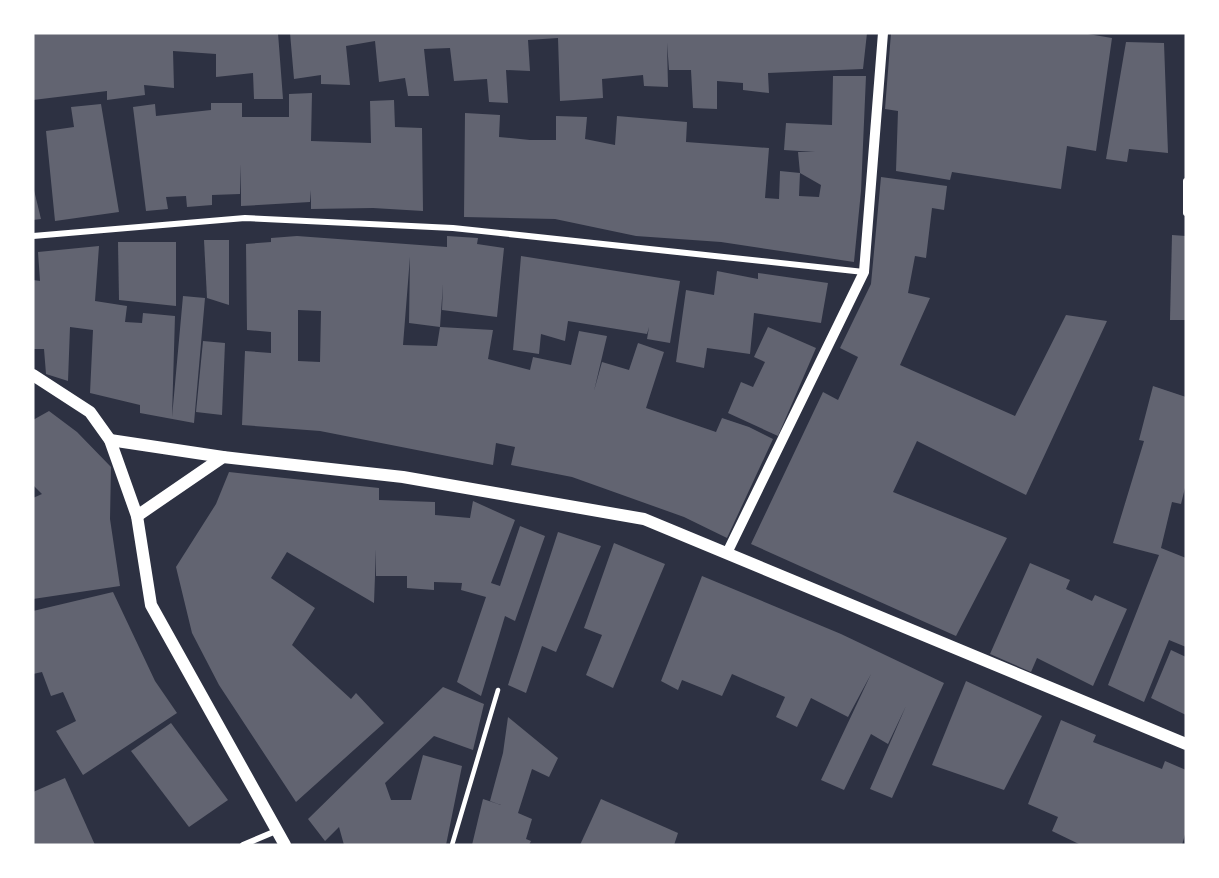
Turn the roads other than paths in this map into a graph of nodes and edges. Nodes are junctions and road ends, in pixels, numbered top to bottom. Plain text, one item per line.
1 (883, 33) edge
2 (1186, 181) edge
3 (1186, 213) edge
4 (33, 236) edge
5 (864, 272) junction
6 (33, 375) edge
7 (111, 440) junction
8 (223, 457) junction
9 (137, 516) junction
10 (727, 553) junction
11 (498, 690) dead end
12 (1186, 744) edge
13 (276, 831) junction
14 (243, 845) edge
15 (285, 845) edge
16 (452, 845) edge

1 - 5 street
2 - 3 street
4 - 5 street
5 - 10 street
6 - 7 main road
7 - 8 main road
7 - 9 main road
8 - 9 main road
8 - 10 main road
9 - 13 main road
10 - 12 main road
11 - 16 lane
13 - 14 street
13 - 15 main road

